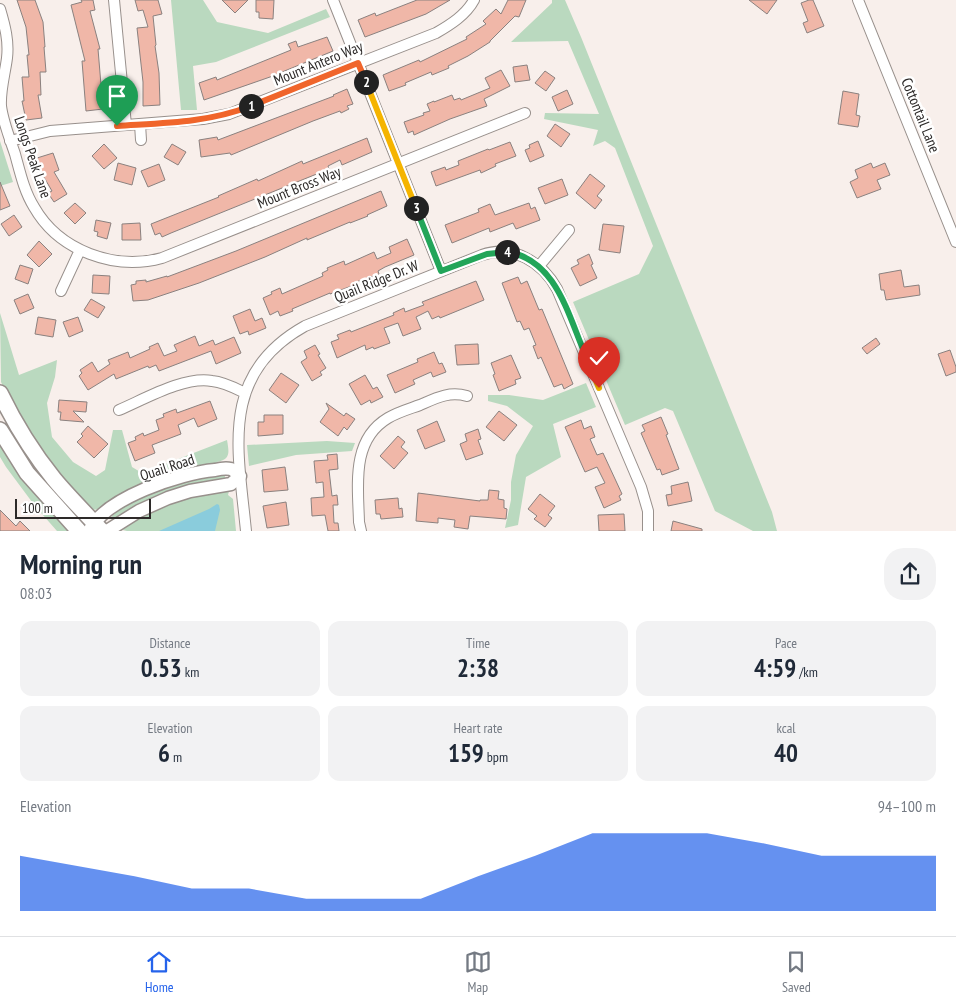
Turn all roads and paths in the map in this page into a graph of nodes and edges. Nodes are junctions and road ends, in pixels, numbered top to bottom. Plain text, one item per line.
1 (114, 0) edge
2 (333, 0) edge
3 (474, 0) edge
4 (858, 0) edge
5 (0, 10) edge
6 (358, 63) junction
7 (525, 113) dead end
8 (140, 124) junction
9 (126, 125) junction
10 (141, 140) dead end
11 (10, 141) junction
12 (399, 163) junction
13 (569, 230) dead end
14 (956, 242) edge
15 (80, 250) junction
16 (539, 266) junction
17 (441, 271) junction
18 (61, 291) dead end
19 (0, 393) edge
20 (245, 393) junction
21 (467, 396) dead end
22 (119, 410) dead end
23 (0, 430) edge
24 (240, 476) junction
25 (95, 528) edge
26 (80, 531) edge
27 (108, 531) edge
28 (246, 531) edge
29 (361, 531) edge
30 (648, 531) edge

1 - 9 street
2 - 6 street
3 - 6 street, Mount Antero Way
4 - 14 street, Cottontail Lane
5 - 11 street, Longs Peak Lane
6 - 8 street, Mount Antero Way
6 - 12 street
7 - 12 street, Mount Bross Way
8 - 9 street, Mount Antero Way
8 - 10 street
9 - 11 street, Mount Antero Way
11 - 15 street, Longs Peak Lane
12 - 15 street, Mount Bross Way
12 - 17 street
13 - 16 street
15 - 18 street
16 - 17 street, Quail Ridge Dr. W
16 - 30 street, Quail Ridge Dr. W
17 - 20 street, Quail Ridge Dr. W
19 - 25 main road
20 - 22 street
20 - 24 street, Quail Ridge Dr. W
21 - 29 street
23 - 26 main road
24 - 25 street, Quail Road
24 - 27 street, Quail Road
24 - 28 street, Quail Ridge Dr. W

